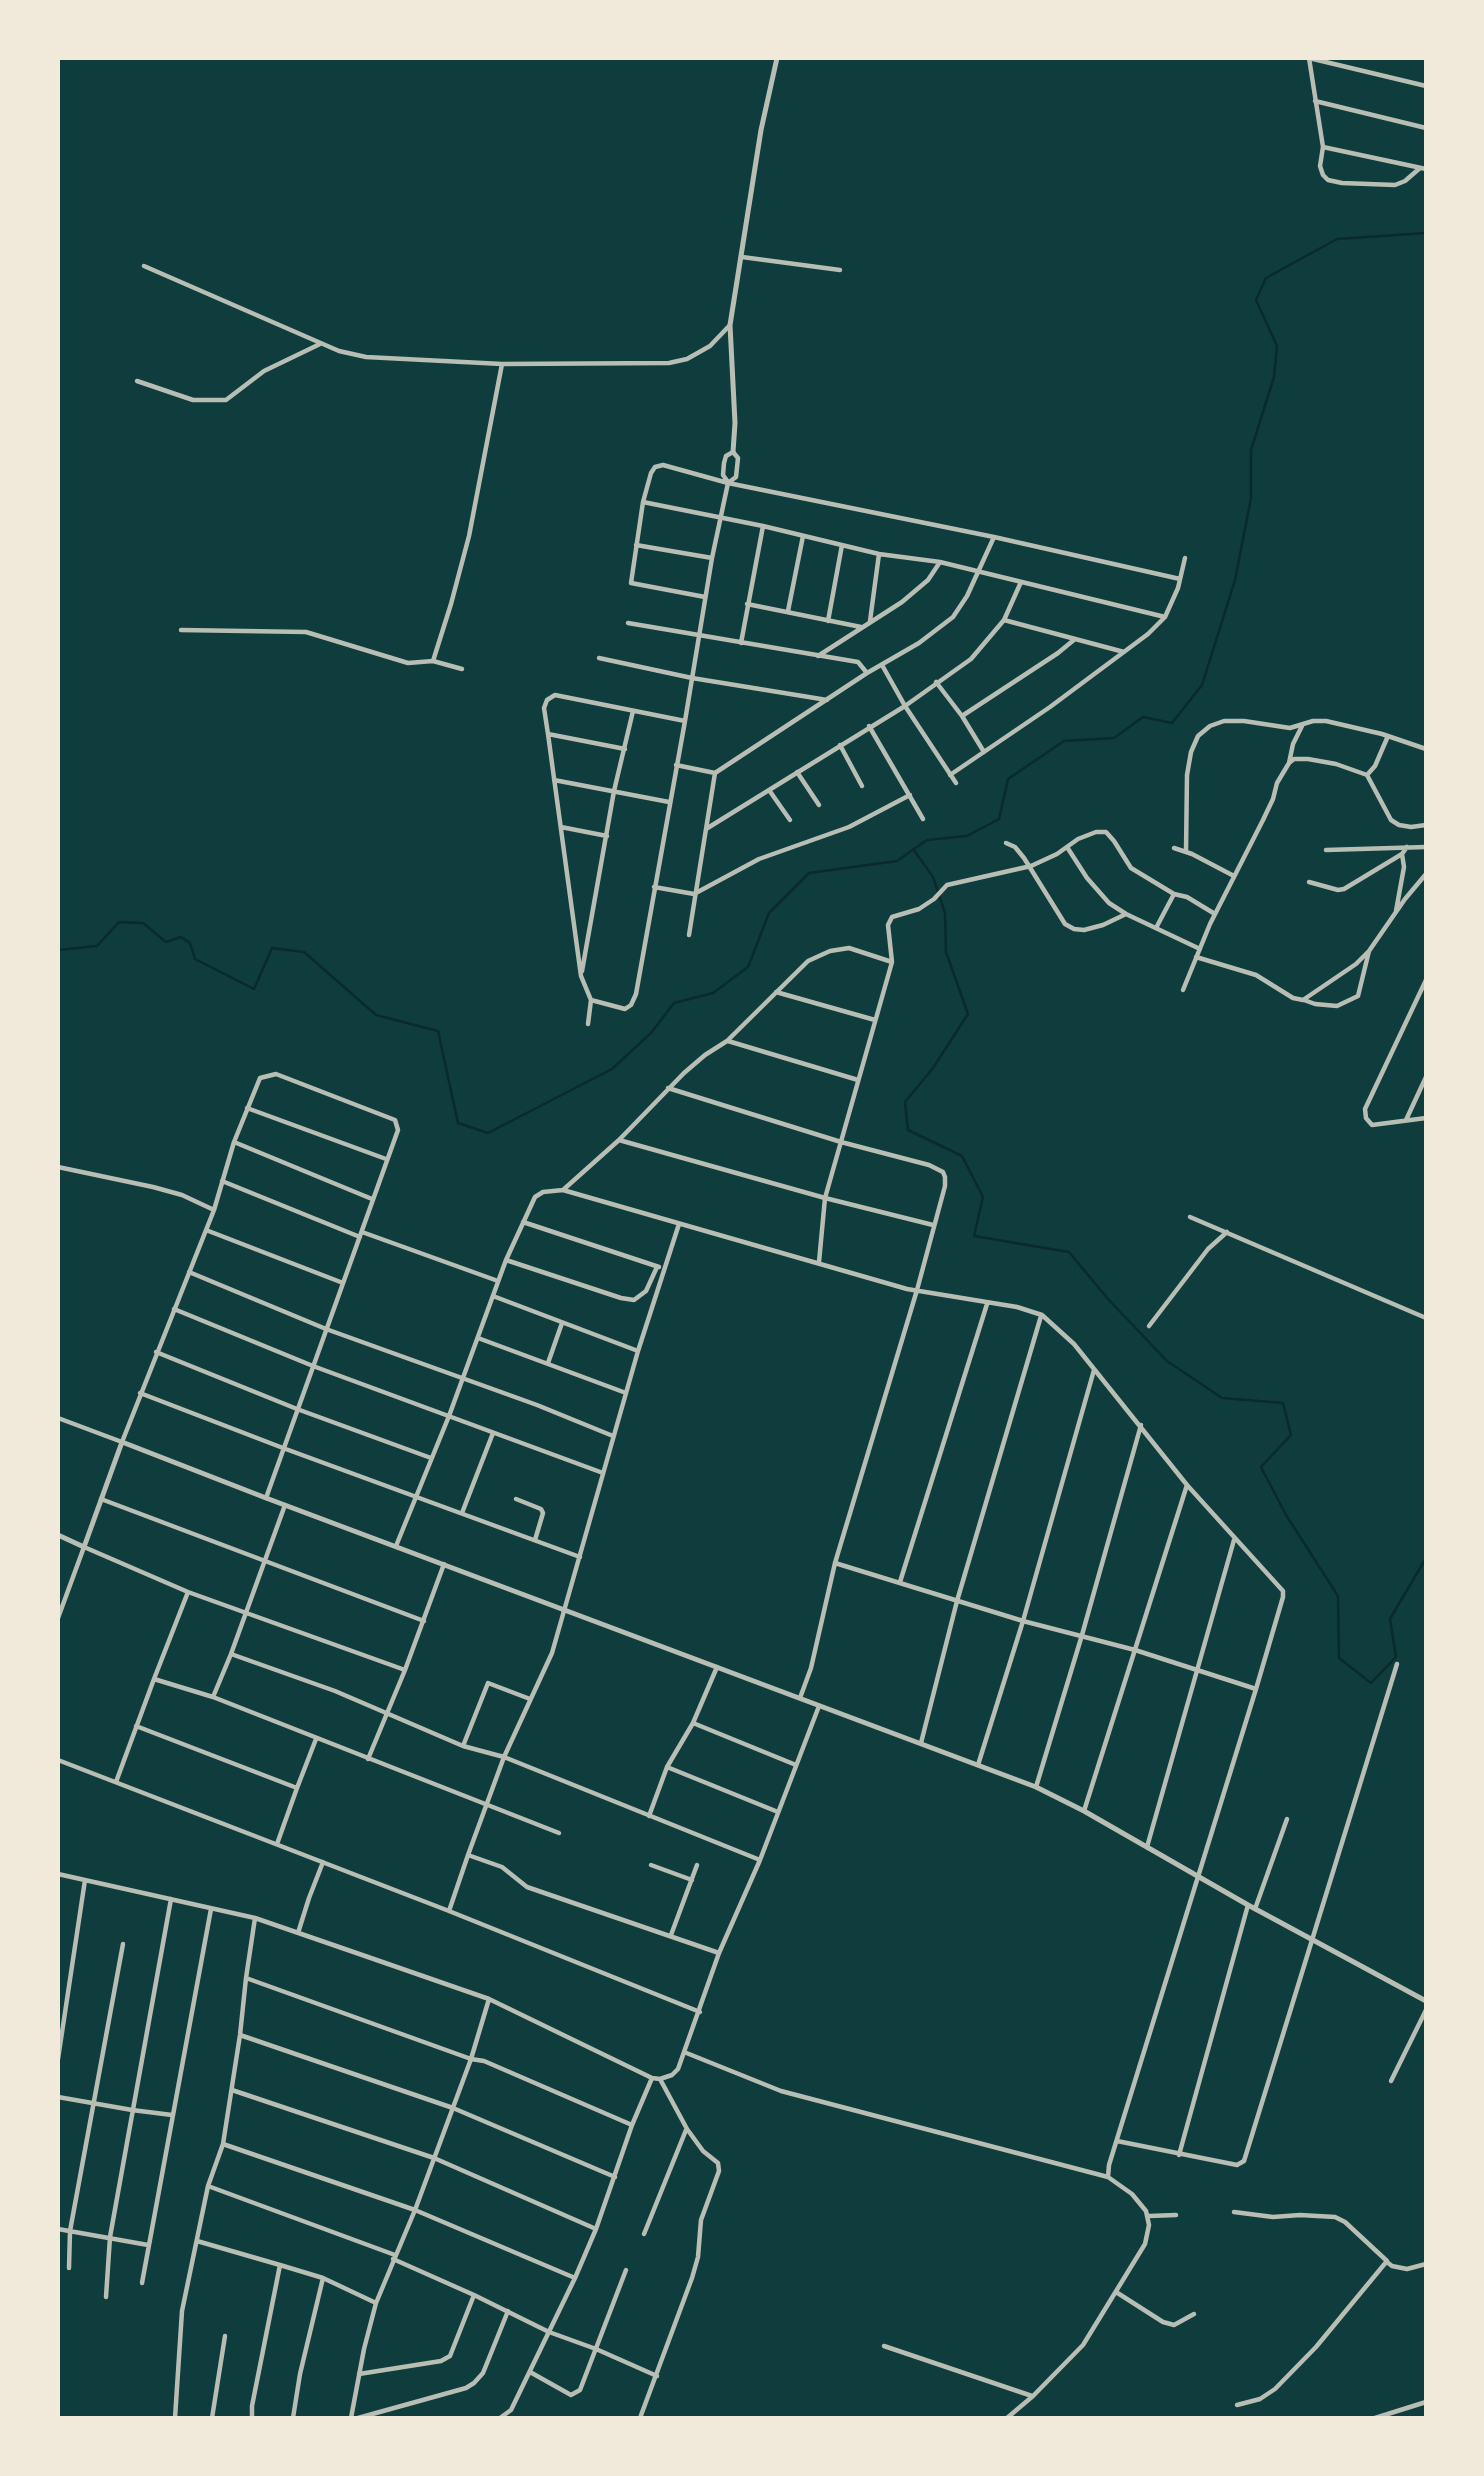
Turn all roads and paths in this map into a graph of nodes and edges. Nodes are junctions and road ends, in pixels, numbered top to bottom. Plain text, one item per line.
1 (777, 58) edge
2 (1309, 58) edge
3 (1426, 86) edge
4 (1315, 101) junction
5 (1426, 128) edge
6 (1323, 147) junction
7 (1423, 169) edge
8 (742, 257) junction
9 (144, 266) dead end
10 (840, 270) dead end
11 (730, 325) junction
12 (320, 344) junction
13 (502, 364) junction
14 (137, 381) dead end
15 (733, 452) junction
16 (728, 483) junction
17 (643, 502) junction
18 (722, 517) junction
19 (763, 526) junction
20 (803, 536) junction
21 (994, 537) junction
22 (636, 545) junction
23 (842, 545) junction
24 (880, 554) junction
25 (712, 558) junction
26 (1185, 558) dead end
27 (940, 562) junction
28 (978, 572) junction
29 (1180, 579) junction
30 (1021, 582) junction
31 (705, 597) junction
32 (747, 604) junction
33 (788, 611) junction
34 (1165, 617) junction
35 (1004, 620) junction
36 (828, 621) junction
37 (870, 621) junction
38 (628, 623) dead end
39 (861, 627) junction
40 (181, 630) dead end
41 (698, 635) junction
42 (1075, 639) junction
43 (741, 643) junction
44 (1124, 652) junction
45 (818, 656) junction
46 (599, 657) dead end
47 (433, 661) junction
48 (882, 665) junction
49 (462, 669) dead end
50 (867, 673) junction
51 (692, 678) junction
52 (936, 682) junction
53 (827, 700) junction
54 (905, 706) junction
55 (633, 711) junction
56 (962, 716) junction
57 (685, 721) junction
58 (869, 726) junction
59 (1302, 726) junction
60 (548, 734) junction
61 (1388, 736) junction
62 (841, 745) junction
63 (625, 749) junction
64 (1426, 749) edge
65 (984, 752) junction
66 (1289, 762) junction
67 (676, 765) junction
68 (797, 772) junction
69 (715, 773) junction
70 (950, 775) junction
71 (1367, 775) junction
72 (554, 780) junction
73 (956, 783) dead end
74 (862, 786) dead end
75 (769, 790) junction
76 (614, 791) junction
77 (910, 795) junction
78 (669, 802) junction
79 (819, 805) dead end
80 (923, 819) dead end
81 (790, 820) dead end
82 (1426, 825) edge
83 (561, 827) junction
84 (705, 830) junction
85 (607, 836) junction
86 (1006, 843) dead end
87 (1426, 846) edge
88 (1067, 847) junction
89 (1407, 847) junction
90 (1174, 848) dead end
91 (1326, 850) dead end
92 (1186, 852) junction
93 (1402, 854) junction
94 (1031, 866) junction
95 (1426, 874) edge
96 (1234, 876) junction
97 (1309, 882) dead end
98 (654, 887) junction
99 (694, 894) junction
100 (1174, 894) junction
101 (1395, 912) junction
102 (1126, 914) junction
103 (1215, 914) junction
104 (1156, 928) junction
105 (689, 935) dead end
106 (1200, 949) junction
107 (1369, 951) junction
108 (1196, 957) junction
109 (892, 962) junction
110 (581, 976) junction
111 (1426, 980) edge
112 (1183, 990) dead end
113 (776, 992) junction
114 (591, 1000) junction
115 (1303, 1000) junction
116 (875, 1020) junction
117 (587, 1024) dead end
118 (727, 1041) junction
119 (1426, 1077) edge
120 (858, 1080) junction
121 (667, 1088) junction
122 (247, 1108) junction
123 (1426, 1118) edge
124 (1406, 1120) junction
125 (619, 1140) junction
126 (234, 1142) junction
127 (841, 1142) junction
128 (387, 1159) junction
129 (58, 1167) edge
130 (222, 1181) junction
131 (563, 1190) junction
132 (825, 1198) junction
133 (373, 1200) junction
134 (214, 1210) junction
135 (1190, 1217) dead end
136 (523, 1222) junction
137 (679, 1223) junction
138 (933, 1225) junction
139 (206, 1230) junction
140 (1228, 1232) junction
141 (361, 1234) junction
142 (506, 1261) junction
143 (819, 1262) junction
144 (657, 1267) junction
145 (664, 1270) junction
146 (189, 1272) junction
147 (498, 1281) junction
148 (343, 1283) junction
149 (917, 1290) junction
150 (493, 1296) junction
151 (987, 1304) junction
152 (174, 1309) junction
153 (1042, 1315) junction
154 (1426, 1318) edge
155 (562, 1323) junction
156 (1149, 1326) dead end
157 (326, 1329) junction
158 (478, 1338) junction
159 (638, 1351) junction
160 (156, 1352) junction
161 (548, 1363) junction
162 (313, 1366) junction
163 (1094, 1370) junction
164 (462, 1377) junction
165 (140, 1393) junction
166 (625, 1393) junction
167 (297, 1409) junction
168 (449, 1416) junction
169 (58, 1418) edge
170 (1141, 1425) junction
171 (493, 1433) junction
172 (613, 1436) junction
173 (122, 1442) junction
174 (283, 1448) junction
175 (431, 1458) junction
176 (603, 1473) junction
177 (1187, 1485) junction
178 (416, 1496) junction
179 (265, 1498) junction
180 (101, 1499) junction
181 (516, 1499) dead end
182 (285, 1505) junction
183 (462, 1513) junction
184 (58, 1535) edge
185 (1234, 1539) junction
186 (535, 1540) junction
187 (396, 1546) junction
188 (84, 1547) junction
189 (580, 1557) junction
190 (265, 1563) junction
191 (835, 1563) junction
192 (445, 1564) junction
193 (900, 1582) junction
194 (188, 1592) junction
195 (957, 1601) junction
196 (565, 1609) junction
197 (247, 1611) junction
198 (58, 1618) edge
199 (424, 1621) junction
200 (1023, 1621) junction
201 (1082, 1635) junction
202 (1135, 1650) junction
203 (231, 1654) junction
204 (1397, 1664) dead end
205 (717, 1667) junction
206 (405, 1670) junction
207 (1198, 1672) junction
208 (155, 1679) junction
209 (1256, 1689) junction
210 (213, 1697) junction
211 (800, 1698) junction
212 (530, 1699) junction
213 (819, 1706) junction
214 (388, 1713) junction
215 (693, 1723) junction
216 (136, 1726) junction
217 (316, 1739) junction
218 (921, 1743) junction
219 (463, 1746) junction
220 (504, 1757) junction
221 (368, 1759) junction
222 (58, 1760) edge
223 (796, 1765) junction
224 (978, 1765) junction
225 (667, 1767) junction
226 (117, 1782) junction
227 (1036, 1787) junction
228 (298, 1788) junction
229 (486, 1804) junction
230 (1084, 1811) junction
231 (778, 1812) junction
232 (649, 1816) junction
233 (1287, 1819) dead end
234 (559, 1833) dead end
235 (276, 1845) junction
236 (1147, 1847) junction
237 (468, 1855) junction
238 (760, 1860) junction
239 (323, 1862) junction
240 (651, 1865) dead end
241 (697, 1865) dead end
242 (58, 1874) edge
243 (1198, 1876) junction
244 (85, 1880) junction
245 (692, 1880) junction
246 (171, 1899) junction
247 (1248, 1905) junction
248 (211, 1909) junction
249 (1255, 1909) junction
250 (449, 1911) junction
251 (255, 1918) junction
252 (298, 1933) junction
253 (671, 1935) junction
254 (1312, 1939) junction
255 (123, 1944) dead end
256 (719, 1952) junction
257 (246, 1978) junction
258 (489, 1999) junction
259 (1426, 2001) edge
260 (1426, 2010) edge
261 (700, 2012) junction
262 (240, 2035) junction
263 (684, 2052) junction
264 (58, 2059) edge
265 (471, 2059) junction
266 (652, 2078) junction
267 (660, 2079) junction
268 (1391, 2081) dead end
269 (232, 2090) junction
270 (58, 2097) edge
271 (93, 2103) junction
272 (453, 2108) junction
273 (132, 2110) junction
274 (172, 2115) junction
275 (632, 2125) junction
276 (687, 2129) junction
277 (1117, 2141) junction
278 (223, 2144) junction
279 (1179, 2155) junction
280 (434, 2158) junction
281 (615, 2177) junction
282 (1108, 2177) junction
283 (208, 2186) junction
284 (415, 2210) junction
285 (1234, 2212) dead end
286 (1176, 2215) dead end
287 (1149, 2216) junction
288 (596, 2228) junction
289 (58, 2229) edge
290 (70, 2231) junction
291 (644, 2234) dead end
292 (110, 2237) junction
293 (197, 2241) junction
294 (148, 2245) junction
295 (394, 2257) junction
296 (1387, 2262) junction
297 (1426, 2264) edge
298 (280, 2265) junction
299 (69, 2268) dead end
300 (626, 2270) dead end
301 (323, 2278) junction
302 (575, 2278) junction
303 (142, 2283) dead end
304 (1116, 2292) junction
305 (474, 2295) junction
306 (106, 2297) dead end
307 (376, 2303) junction
308 (508, 2311) junction
309 (1194, 2314) dead end
310 (549, 2332) junction
311 (225, 2336) dead end
312 (884, 2346) dead end
313 (596, 2348) junction
314 (530, 2372) junction
315 (359, 2374) junction
316 (657, 2376) junction
317 (1033, 2396) junction
318 (1426, 2402) edge
319 (1237, 2405) dead end
320 (175, 2418) edge
321 (212, 2418) edge
322 (252, 2418) edge
323 (293, 2418) edge
324 (351, 2418) edge
325 (358, 2418) edge
326 (500, 2418) edge
327 (640, 2418) edge
328 (1007, 2418) edge
329 (1375, 2418) edge

1 - 8 street
2 - 3 street
2 - 4 street
4 - 5 street
4 - 6 street
6 - 7 street
6 - 7 street
8 - 10 street
8 - 11 street
9 - 12 street
11 - 13 street
11 - 15 street
12 - 13 street
12 - 14 street
13 - 47 street
15 - 16 street
15 - 16 street
16 - 17 street
16 - 18 street
16 - 21 street
17 - 18 street
17 - 22 street
18 - 19 street
18 - 25 street
19 - 20 street
19 - 32 street
20 - 23 street
20 - 33 street
21 - 28 street
21 - 29 street
22 - 25 street
22 - 31 street
23 - 24 street
23 - 36 street
24 - 27 street
24 - 37 street
25 - 31 street
26 - 29 street
27 - 28 street
27 - 37 street
28 - 30 street
28 - 48 street
29 - 34 street
30 - 34 street
30 - 35 street
31 - 41 street
32 - 33 street
32 - 43 street
33 - 36 street
34 - 44 street
35 - 42 street
35 - 52 street
36 - 39 street
37 - 39 street
38 - 41 street
39 - 45 street
40 - 47 street
41 - 43 street
41 - 51 street
42 - 44 street
42 - 56 street
43 - 45 street
44 - 65 street
45 - 50 street
46 - 51 street
47 - 49 street
48 - 50 street
48 - 54 street
50 - 53 street
51 - 53 street
51 - 57 street
52 - 54 street
52 - 56 street
53 - 69 street
54 - 58 street
54 - 70 street
55 - 57 street
55 - 60 street
55 - 63 street
56 - 65 street
57 - 67 street
58 - 62 street
58 - 77 street
59 - 61 street
59 - 66 street
59 - 92 street
60 - 63 street
60 - 72 street
61 - 64 street
61 - 71 street
62 - 68 street
62 - 74 street
63 - 76 street
65 - 70 street
66 - 71 street
66 - 96 street
67 - 69 street
67 - 78 street
68 - 75 street
68 - 79 street
69 - 84 street
70 - 73 street
71 - 82 street
72 - 76 street
72 - 83 street
75 - 81 street
75 - 84 street
76 - 78 street
76 - 85 street
77 - 80 street
77 - 99 street
78 - 98 street
83 - 85 street
83 - 110 street
84 - 99 street
85 - 110 street
86 - 94 street
87 - 89 street
88 - 94 street
88 - 100 street
88 - 102 street
89 - 91 street
89 - 93 street
90 - 92 street
92 - 96 street
93 - 97 street
93 - 101 street
94 - 102 street
94 - 109 street
95 - 101 street
96 - 103 street
98 - 99 street
98 - 114 street
99 - 105 street
100 - 103 street
100 - 104 street
101 - 107 street
102 - 104 street
103 - 106 street
104 - 106 street
106 - 108 street
107 - 115 street
107 - 115 street
108 - 112 street
108 - 115 street
109 - 113 street
109 - 116 street
110 - 114 street
111 - 124 street
113 - 116 street
113 - 118 street
114 - 117 street
116 - 120 street
118 - 120 street
118 - 121 street
119 - 124 street
120 - 127 street
121 - 125 street
121 - 127 street
122 - 126 street
122 - 128 street
122 - 128 street
123 - 124 street
125 - 131 street
125 - 132 street
126 - 130 street
126 - 133 street
127 - 132 street
127 - 138 street
128 - 133 street
129 - 134 street
130 - 134 street
130 - 141 street
131 - 136 street
131 - 137 street
132 - 138 street
132 - 143 street
133 - 141 street
134 - 139 street
135 - 140 street
136 - 142 street
136 - 144 street
137 - 143 street
137 - 145 street
138 - 149 street
139 - 146 street
139 - 148 street
140 - 154 street
140 - 156 street
141 - 147 street
141 - 148 street
142 - 144 street
142 - 147 street
143 - 149 street
144 - 145 street
145 - 159 street
146 - 152 street
146 - 157 street
147 - 150 street
148 - 157 street
149 - 151 street
149 - 191 street
150 - 155 street
150 - 158 street
151 - 153 street
151 - 193 street
152 - 160 street
152 - 162 street
153 - 163 street
153 - 195 street
155 - 159 street
155 - 161 street
157 - 162 street
157 - 164 street
158 - 161 street
158 - 164 street
159 - 166 street
160 - 165 street
160 - 167 street
161 - 166 street
162 - 167 street
162 - 168 street
163 - 170 street
163 - 200 street
164 - 168 street
164 - 172 street
165 - 173 street
165 - 174 street
166 - 172 street
167 - 174 street
167 - 175 street
168 - 171 street
168 - 175 street
169 - 173 street
170 - 177 street
170 - 201 street
171 - 176 street
171 - 183 street
172 - 176 street
173 - 179 street
173 - 180 street
174 - 178 street
174 - 179 street
175 - 178 street
176 - 189 street
177 - 185 street
177 - 202 street
178 - 183 street
178 - 187 street
179 - 182 street
180 - 188 street
180 - 190 street
181 - 186 street
182 - 187 street
182 - 190 street
183 - 186 street
184 - 188 street
185 - 207 street
185 - 209 street
186 - 189 street
187 - 192 street
188 - 194 street
188 - 198 street
189 - 196 street
190 - 197 street
190 - 199 street
191 - 193 street
191 - 211 street
192 - 196 street
192 - 199 street
193 - 195 street
194 - 197 street
194 - 208 street
195 - 200 street
195 - 218 street
196 - 205 street
196 - 212 street
197 - 203 street
197 - 206 street
199 - 206 street
200 - 201 street
200 - 224 street
201 - 202 street
201 - 227 street
202 - 207 street
202 - 230 street
203 - 210 street
203 - 214 street
204 - 254 street
205 - 211 street
205 - 215 street
206 - 214 street
207 - 209 street
207 - 236 street
208 - 210 street
208 - 216 street
209 - 243 street
210 - 217 street
211 - 213 street
212 - 219 street
212 - 220 street
213 - 218 street
213 - 223 street
214 - 219 street
214 - 221 street
215 - 223 street
215 - 225 street
216 - 226 street
216 - 228 street
217 - 221 street
217 - 228 street
218 - 224 street
219 - 220 street
220 - 229 street
220 - 232 street
221 - 229 street
222 - 226 street
223 - 231 street
224 - 227 street
225 - 231 street
225 - 232 street
226 - 235 street
227 - 230 street
228 - 235 street
229 - 234 street
229 - 237 street
230 - 236 street
231 - 238 street
232 - 238 street
233 - 249 street
235 - 239 street
236 - 243 street
237 - 250 street
237 - 253 street
238 - 256 street
239 - 250 street
239 - 252 street
240 - 245 street
241 - 245 street
242 - 244 street
243 - 247 street
243 - 277 street
244 - 246 street
244 - 264 street
245 - 253 street
246 - 248 street
246 - 273 street
247 - 249 street
247 - 279 street
248 - 251 street
248 - 274 street
249 - 254 street
250 - 261 street
251 - 252 street
251 - 257 street
252 - 258 street
253 - 256 street
254 - 259 street
254 - 279 street
255 - 271 street
256 - 261 street
257 - 262 street
257 - 265 street
258 - 265 street
258 - 266 street
260 - 268 street
261 - 263 street
262 - 269 street
262 - 272 street
263 - 267 street
263 - 282 street
265 - 272 street
265 - 275 street
266 - 267 street
266 - 275 street
267 - 276 street
269 - 278 street
269 - 280 street
270 - 271 street
271 - 273 street
271 - 290 street
272 - 280 street
272 - 281 street
273 - 274 street
273 - 292 street
274 - 294 street
275 - 281 street
276 - 291 street
276 - 316 street
277 - 279 street
277 - 282 street
278 - 283 street
278 - 284 street
280 - 284 street
280 - 288 street
281 - 288 street
282 - 287 street
283 - 293 street
283 - 295 street
284 - 295 street
284 - 302 street
285 - 296 street
286 - 287 street
287 - 304 street
288 - 302 street
289 - 290 street
290 - 292 street
290 - 299 street
292 - 294 street
292 - 306 street
293 - 298 street
293 - 320 street
294 - 303 street
295 - 305 street
295 - 307 street
296 - 297 street
296 - 319 street
298 - 301 street
298 - 322 street
300 - 313 street
301 - 307 street
301 - 323 street
302 - 310 street
304 - 309 street
304 - 317 street
305 - 308 street
305 - 315 street
307 - 315 street
308 - 310 street
308 - 325 street
310 - 313 street
310 - 314 street
311 - 321 street
312 - 317 street
313 - 314 street
313 - 316 street
314 - 326 street
315 - 324 street
316 - 327 street
317 - 328 street
318 - 329 street

